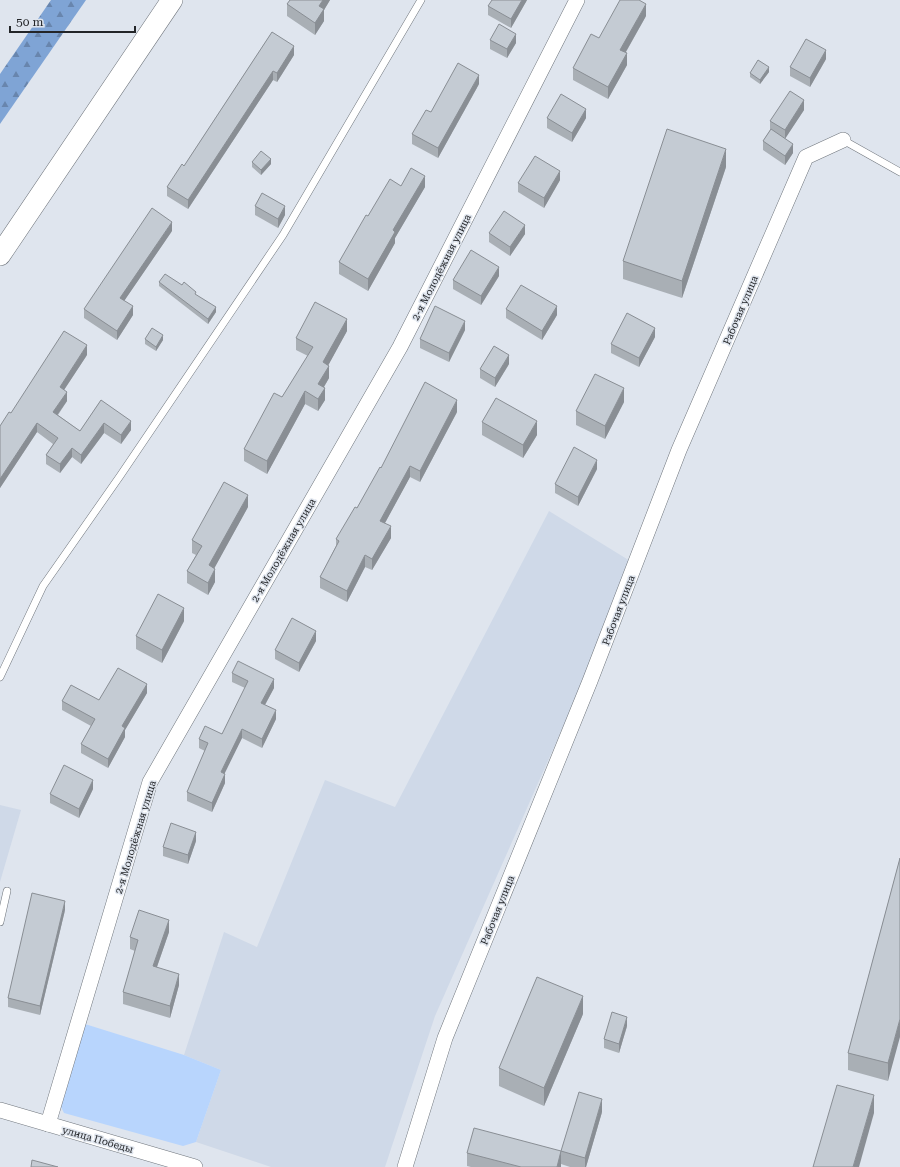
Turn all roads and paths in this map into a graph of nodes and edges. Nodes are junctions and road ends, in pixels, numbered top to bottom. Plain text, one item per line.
1 (172, 0) edge
2 (421, 0) edge
3 (577, 0) edge
4 (844, 140) joint
5 (900, 172) edge
6 (0, 254) edge
7 (0, 676) edge
8 (7, 891) dead end
9 (0, 922) edge
10 (0, 1110) edge
11 (48, 1124) junction
12 (195, 1167) edge
13 (405, 1167) edge

1 - 6 main road
2 - 7 lane
3 - 11 street, 2-я Молодёжная улица
4 - 5 lane, Рабочая улица
4 - 13 street, Рабочая улица
8 - 9 lane
10 - 11 street, улица Победы
11 - 12 street, улица Победы

